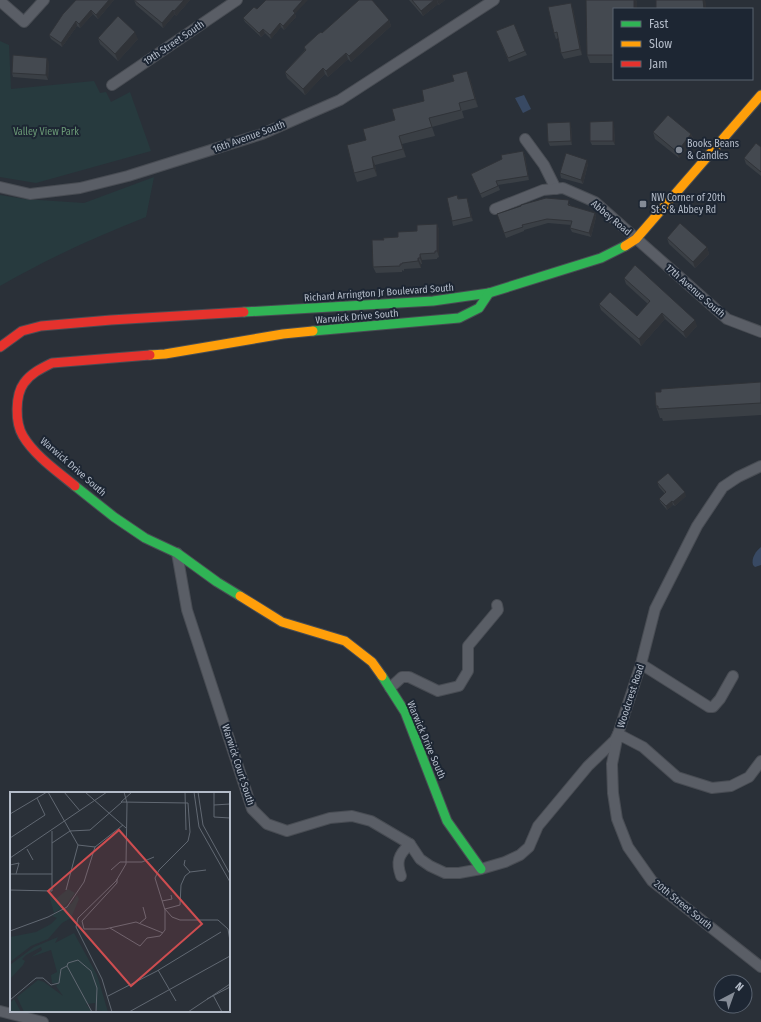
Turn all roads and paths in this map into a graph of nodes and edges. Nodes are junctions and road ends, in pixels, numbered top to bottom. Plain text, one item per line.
1 (44, 0) edge
2 (237, 0) edge
3 (494, 0) edge
4 (0, 1) edge
5 (112, 85) dead end
6 (761, 95) edge
7 (525, 139) dead end
8 (0, 187) edge
9 (556, 189) junction
10 (495, 209) dead end
11 (636, 239) junction
12 (489, 293) junction
13 (761, 332) edge
14 (0, 347) edge
15 (761, 466) edge
16 (177, 553) junction
17 (498, 605) dead end
18 (641, 664) junction
19 (733, 676) dead end
20 (390, 688) junction
21 (618, 734) junction
22 (761, 761) edge
23 (410, 844) junction
24 (481, 869) junction
25 (401, 876) dead end
26 (761, 967) edge
27 (0, 1011) edge
28 (44, 1022) edge

1 - 4 street
2 - 5 street, 19th Street South
3 - 8 street, 16th Avenue South
6 - 11 street, Richard Arrington Jr Boulevard South
7 - 9 street
9 - 10 street, Abbey Road
9 - 11 street, Abbey Road
11 - 12 street, Richard Arrington Jr Boulevard South
11 - 13 street, 17th Avenue South
12 - 14 street, Richard Arrington Jr Boulevard South
12 - 16 street, Warwick Drive South
15 - 18 street, Woodcrest Road
16 - 20 street, Warwick Drive South
16 - 23 street, Warwick Court South
17 - 20 street
18 - 19 street
18 - 21 street, Woodcrest Road
20 - 24 street, Warwick Drive South
21 - 22 street
21 - 24 street, Woodcrest Road
21 - 26 street, 20th Street South
23 - 24 street, Woodcrest Road
23 - 25 street
27 - 28 street

